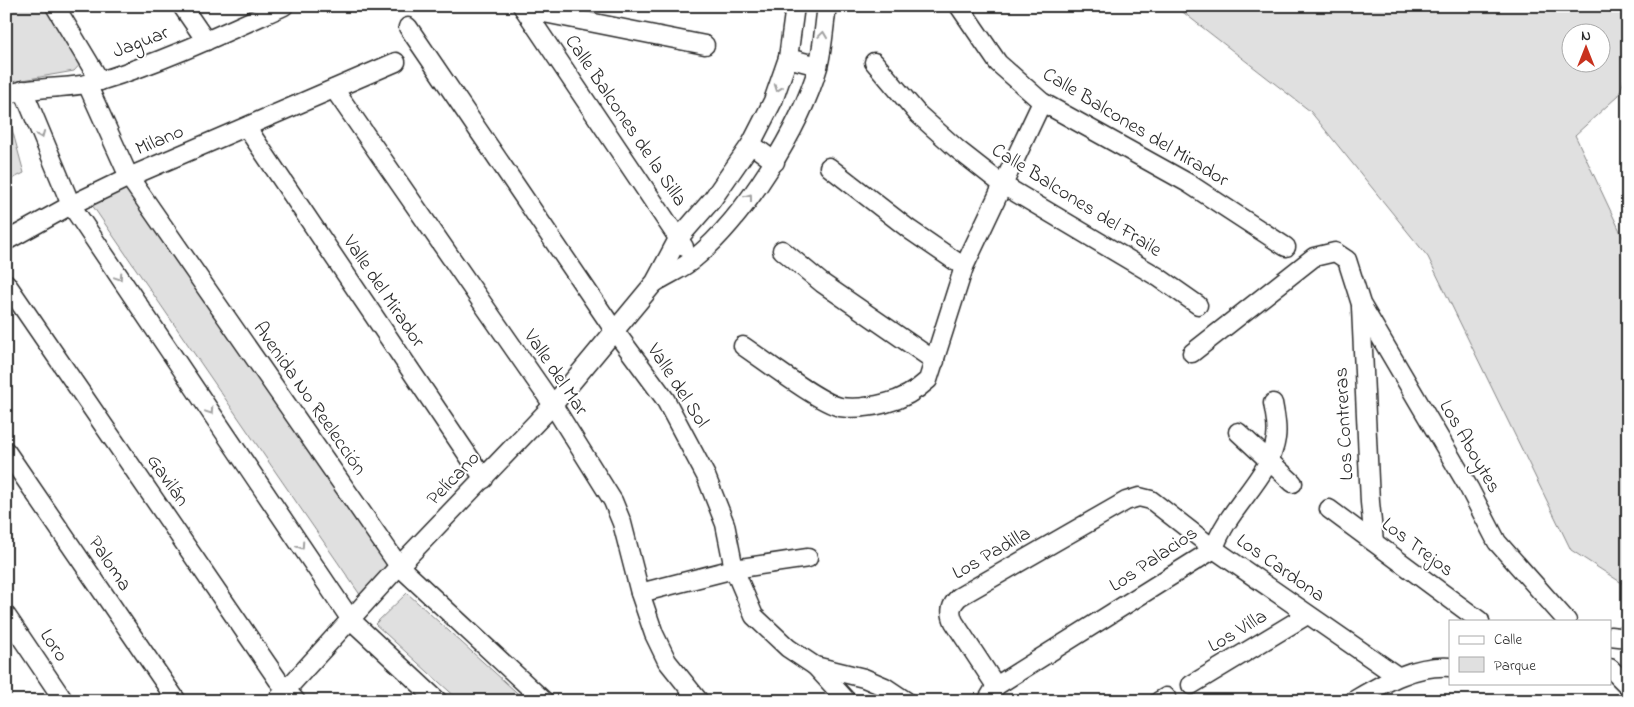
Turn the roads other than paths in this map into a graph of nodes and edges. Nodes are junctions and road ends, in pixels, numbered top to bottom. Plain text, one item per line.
1 (55, 6) edge
2 (182, 6) edge
3 (284, 6) edge
4 (796, 6) edge
5 (827, 6) edge
6 (959, 6) edge
7 (523, 8) edge
8 (408, 27) dead end
9 (206, 41) junction
10 (705, 45) dead end
11 (788, 58) junction
12 (396, 62) dead end
13 (874, 62) dead end
14 (818, 66) junction
15 (94, 82) junction
16 (334, 89) junction
17 (15, 92) edge
18 (1042, 102) junction
19 (248, 128) junction
20 (751, 144) junction
21 (775, 162) junction
22 (830, 167) dead end
23 (129, 177) junction
24 (1003, 185) junction
25 (712, 200) junction
26 (71, 205) junction
27 (734, 217) junction
28 (678, 239) junction
29 (6, 241) edge
30 (1286, 248) dead end
31 (782, 250) dead end
32 (694, 259) junction
33 (964, 268) junction
34 (656, 282) junction
35 (6, 283) edge
36 (1361, 304) junction
37 (1198, 305) dead end
38 (614, 330) junction
39 (743, 346) dead end
40 (1192, 353) dead end
41 (935, 361) junction
42 (1273, 403) dead end
43 (553, 405) junction
44 (1238, 432) dead end
45 (6, 450) edge
46 (1268, 462) junction
47 (484, 479) junction
48 (1293, 483) dead end
49 (1139, 496) joint
50 (1329, 510) dead end
51 (1374, 542) junction
52 (1214, 549) junction
53 (808, 558) dead end
54 (399, 566) junction
55 (734, 570) junction
56 (640, 594) junction
57 (6, 615) edge
58 (1307, 615) junction
59 (351, 620) junction
60 (1479, 620) edge
61 (1566, 620) edge
62 (1612, 636) edge
63 (1628, 638) edge
64 (815, 666) junction
65 (1449, 667) edge
66 (1612, 671) edge
67 (1396, 676) junction
68 (870, 681) junction
69 (1621, 684) edge
70 (1191, 685) dead end
71 (992, 693) edge
72 (286, 697) edge
73 (64, 701) edge
74 (177, 701) edge
75 (438, 701) edge
76 (544, 701) edge
77 (700, 701) edge
78 (847, 701) edge
79 (855, 701) edge
80 (906, 701) edge
81 (1353, 701) edge

1 - 15 street, Avenida No Reelección
2 - 9 street
3 - 9 street, Jaguar
4 - 11 street, Pelícano
14 -> 5 street, Pelícano
6 - 18 street, Calle Balcones del Mirador
7 - 10 street
7 - 28 street, Calle Balcones de la Silla
8 - 38 street, Valle del Sol
9 - 15 street, Jaguar
11 - 14 street
11 -> 20 street, Pelícano
12 - 16 street, Milano
13 - 24 street, Calle Balcones del Fraile
14 - 21 street, Pelícano
15 - 17 street, Jaguar
15 - 23 street, Avenida No Reelección
16 - 19 street, Milano
16 - 43 street, Valle del Mar
17 -> 26 street
18 - 24 street
18 - 30 street, Calle Balcones del Mirador
19 - 23 street, Milano
19 - 47 street, Valle del Mirador
20 - 21 street
20 - 25 street, Pelícano
27 -> 21 street, Pelícano
22 - 33 street
23 - 26 street, Milano
23 - 54 street, Avenida No Reelección
24 - 33 street
24 - 37 street, Calle Balcones del Fraile
25 - 27 street
25 - 28 street, Pelícano
26 - 29 street, Milano
26 -> 59 street
27 - 32 street, Pelícano
28 - 32 street, Calle Balcones de la Silla
28 - 34 street, Pelícano
31 - 41 street
32 - 34 street, Pelícano
33 - 41 street
34 - 38 street, Pelícano
35 - 72 street, Gavilán
36 - 40 street, Los Aboytes
36 - 51 street, Los Contreras
36 - 61 street, Los Aboytes
38 - 43 street, Pelícano
38 - 55 street, Valle del Sol
39 - 41 street
42 - 46 street, Los Palacios
43 - 47 street, Pelícano
43 - 56 street, Valle del Mar
44 - 46 street
45 - 74 street, Paloma
46 - 48 street
46 - 52 street, Los Palacios
47 - 54 street, Pelícano
49 - 52 street, Los Cardona
49 - 71 street, Los Padilla
50 - 51 street, Los Trejos
51 - 60 street, Los Trejos
52 - 58 street, Los Cardona
52 - 71 street, Los Palacios
53 - 55 street
54 - 59 street, Pelícano
54 - 76 street, Avenida No Reelección
55 - 56 street
55 - 64 street, Valle del Sol
56 - 77 street, Valle del Mar
57 - 73 street, Loro
58 - 67 street, Los Cardona
58 - 70 street, Los Villa
59 - 72 street, Pelícano
59 - 75 street
62 - 63 street
64 - 68 street, Valle del Sol
64 - 78 street
65 - 67 street
66 - 69 street
67 - 81 street
68 - 79 street
68 - 80 street, Valle del Sol

